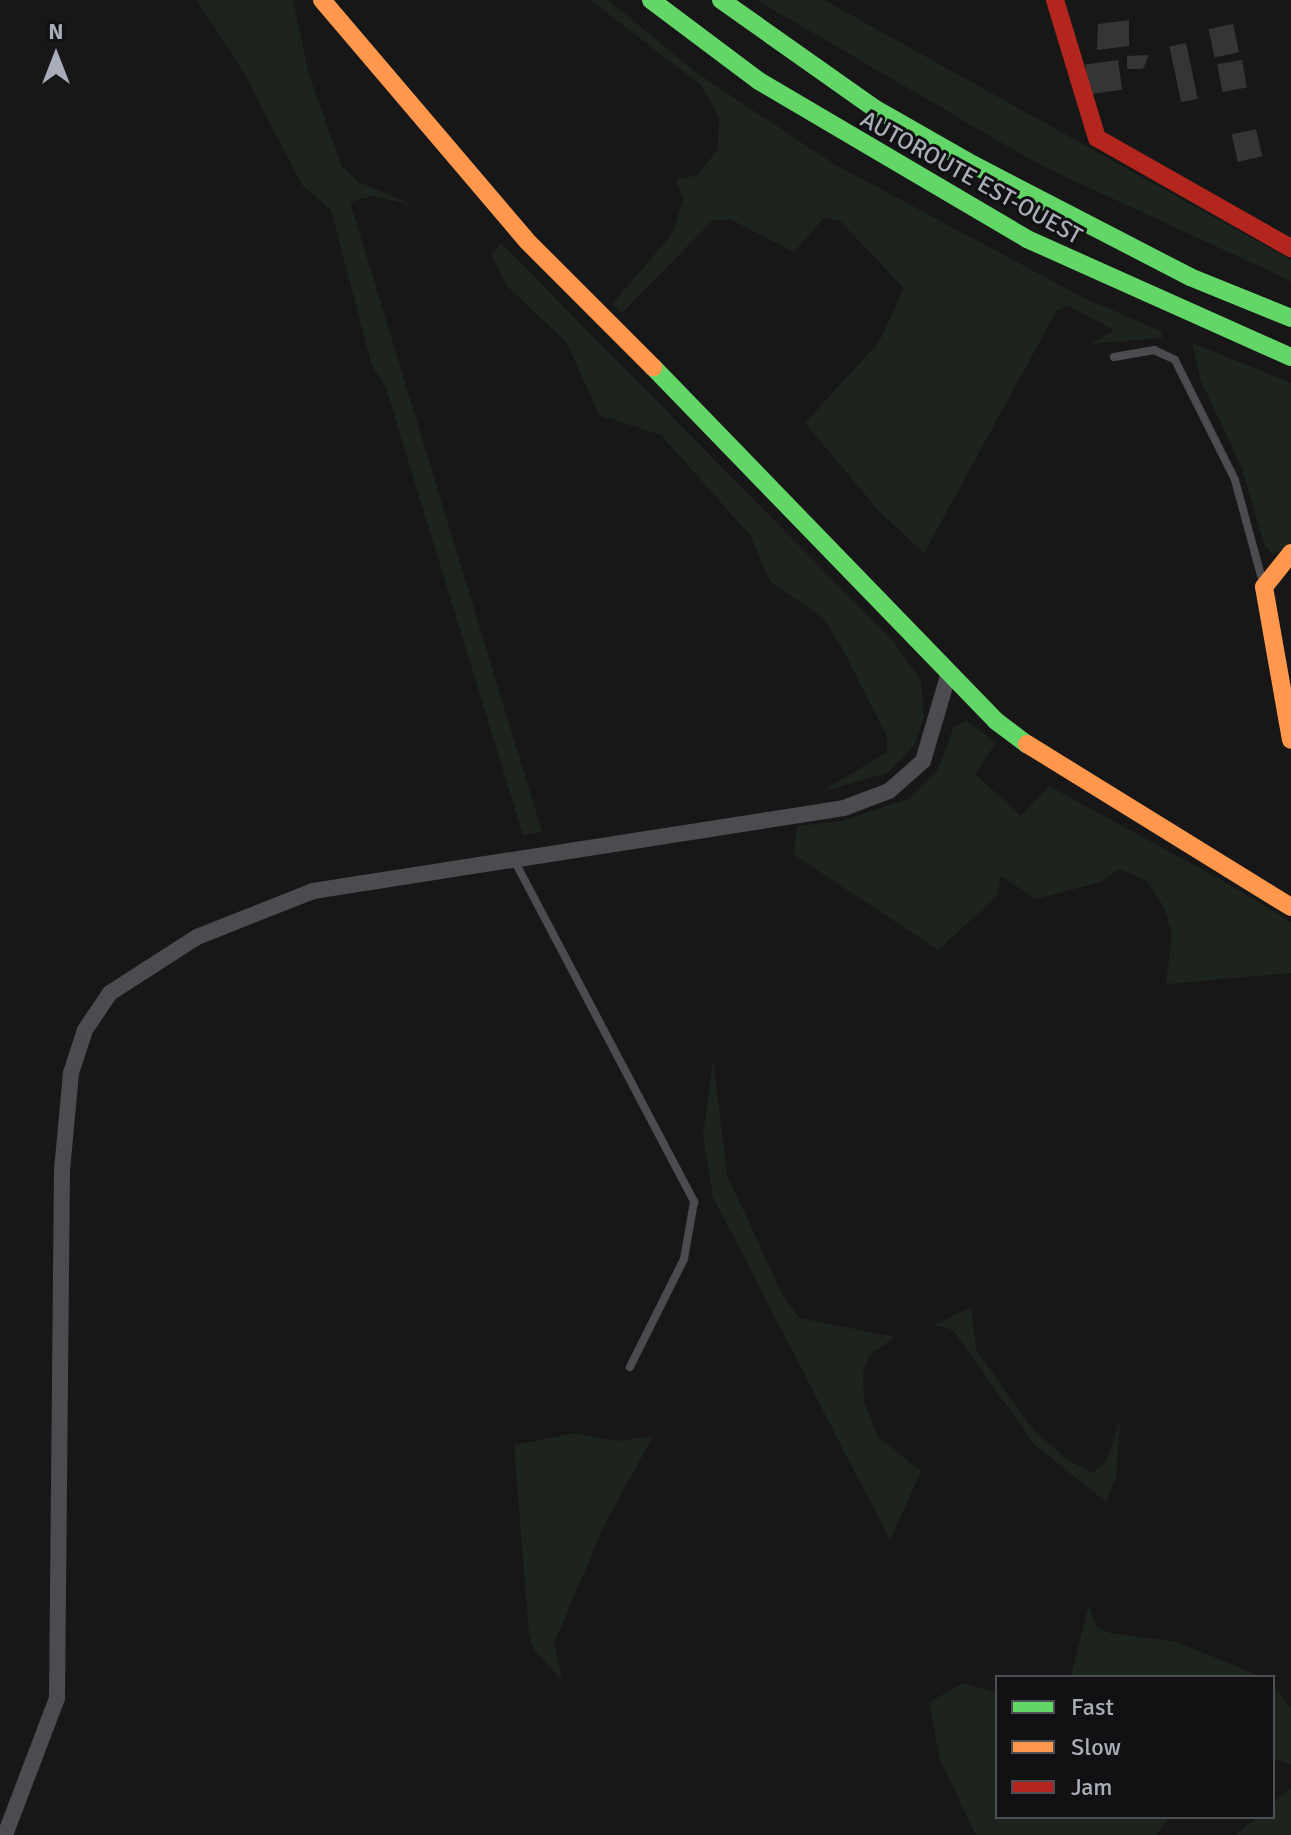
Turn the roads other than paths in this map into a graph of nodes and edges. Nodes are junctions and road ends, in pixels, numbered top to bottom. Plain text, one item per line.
1 (322, 0) edge
2 (651, 0) edge
3 (721, 0) edge
4 (1055, 0) edge
5 (1291, 248) edge
6 (1291, 318) edge
7 (1114, 357) dead end
8 (1291, 357) edge
9 (1291, 553) edge
10 (1264, 587) junction
11 (948, 676) junction
12 (1291, 740) edge
13 (513, 858) junction
14 (1291, 907) edge
15 (630, 1367) dead end
16 (5, 1835) edge

1 - 11 main road
2 - 8 main road, AUTOROUTE EST-OUEST
3 - 6 main road, AUTOROUTE EST-OUEST
4 - 5 main road
7 - 10 lane
9 - 10 main road
10 - 12 main road
11 - 13 street
11 - 14 main road
13 - 15 lane
13 - 16 street

